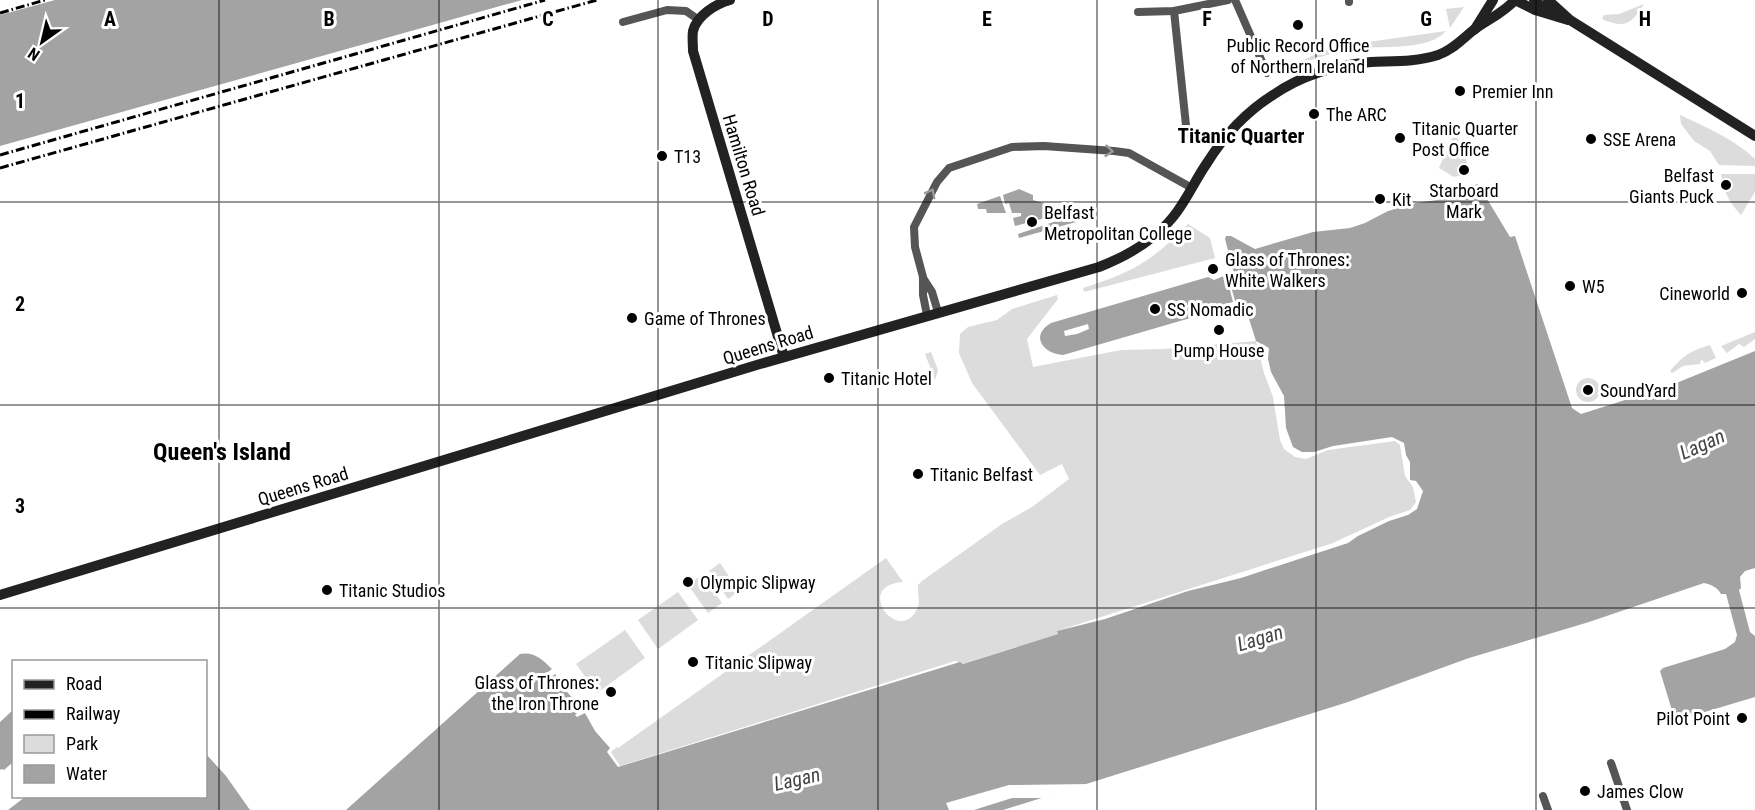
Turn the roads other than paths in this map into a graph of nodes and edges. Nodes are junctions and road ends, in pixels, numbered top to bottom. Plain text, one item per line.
1 (730, 0) edge
2 (1228, 0) edge
3 (1235, 0) edge
4 (1482, 0) edge
5 (1493, 0) edge
6 (1515, 0) edge
7 (1534, 0) edge
8 (1548, 0) edge
9 (1174, 11) junction
10 (1138, 12) dead end
11 (1483, 13) junction
12 (1551, 15) junction
13 (699, 20) junction
14 (1570, 20) junction
15 (623, 22) dead end
16 (1474, 29) junction
17 (1267, 74) dead end
18 (1187, 135) dead end
19 (1755, 136) edge
20 (1192, 188) junction
21 (932, 313) junction
22 (784, 357) junction
23 (0, 595) edge
24 (1611, 763) dead end
25 (1544, 796) dead end
26 (1548, 810) edge
27 (1627, 810) edge

1 - 13 street
2 - 9 street
3 - 17 street
4 - 11 street
5 - 11 street, Queens Road
6 - 12 street
6 - 16 street, Queens Road
7 - 12 street
8 - 14 street
9 - 10 street
9 - 18 street
11 - 16 street, Queens Road
12 - 14 street
13 - 15 street
13 - 22 street, Hamilton Road
14 - 19 street
16 - 20 street, Queens Road
20 - 21 street, Queens Road
21 -> 20 street
21 - 22 street, Queens Road
22 - 23 street, Queens Road
24 - 27 street
25 - 26 street

